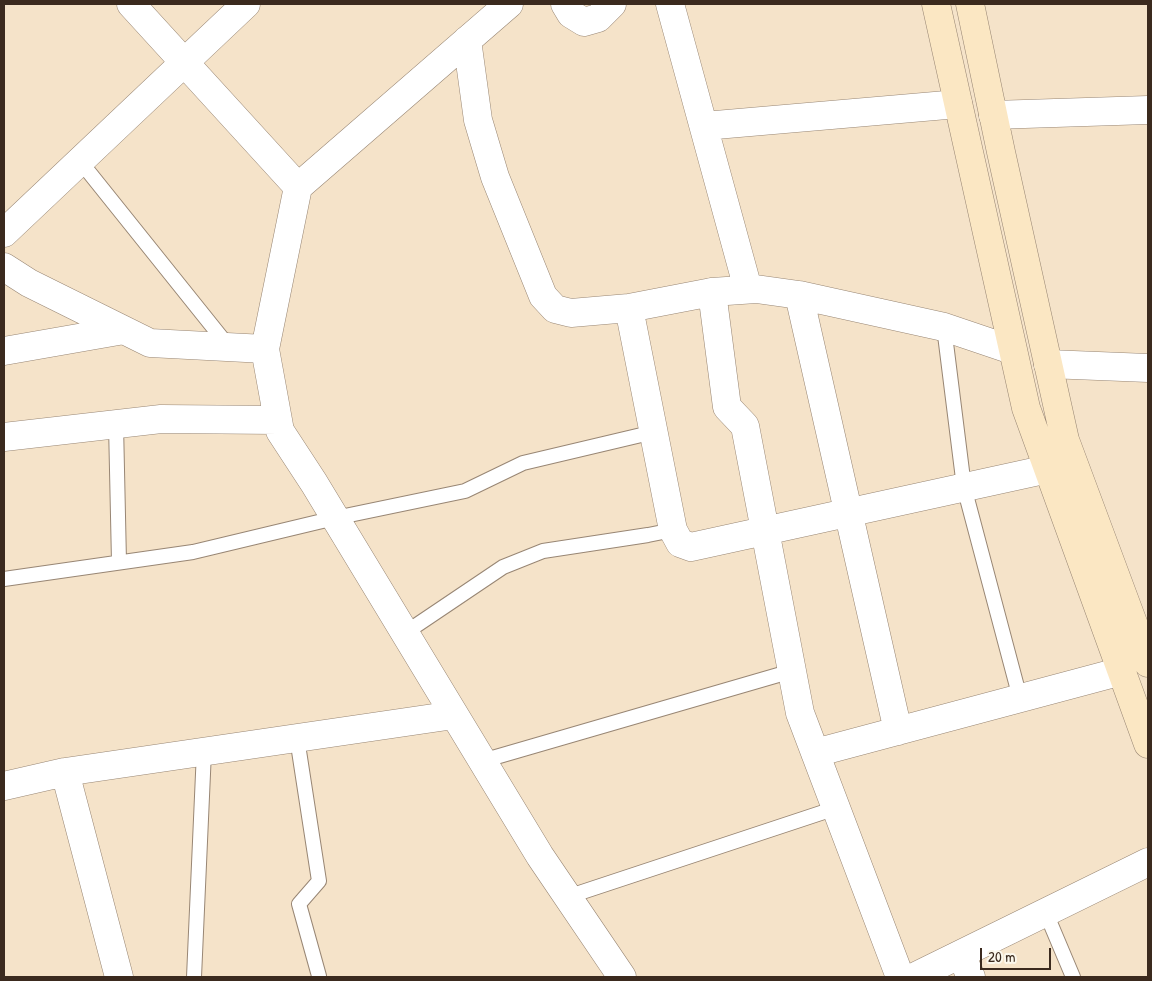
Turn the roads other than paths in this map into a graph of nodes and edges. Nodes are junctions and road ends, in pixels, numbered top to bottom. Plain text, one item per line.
1 (132, 4) edge
2 (246, 4) edge
3 (509, 4) edge
4 (565, 4) edge
5 (612, 4) edge
6 (670, 4) edge
7 (936, 4) edge
8 (970, 4) edge
9 (467, 40) junction
10 (184, 62) junction
11 (958, 104) junction
12 (1148, 110) edge
13 (993, 115) junction
14 (704, 126) junction
15 (80, 161) junction
16 (298, 187) junction
17 (4, 233) edge
18 (4, 267) edge
19 (748, 289) junction
20 (712, 292) junction
21 (799, 295) junction
22 (629, 308) junction
23 (944, 327) junction
24 (124, 330) junction
25 (229, 347) junction
26 (264, 349) junction
27 (1012, 350) junction
28 (4, 351) edge
29 (1048, 364) junction
30 (1148, 368) edge
31 (278, 420) junction
32 (116, 424) junction
33 (654, 432) junction
34 (4, 436) edge
35 (1048, 469) junction
36 (964, 487) junction
37 (848, 513) junction
38 (335, 518) junction
39 (673, 530) junction
40 (766, 531) junction
41 (119, 562) junction
42 (4, 579) edge
43 (404, 632) junction
44 (1148, 663) edge
45 (792, 671) junction
46 (1122, 671) junction
47 (1020, 698) junction
48 (454, 715) junction
49 (898, 731) junction
50 (297, 738) junction
51 (1148, 744) edge
52 (204, 751) junction
53 (815, 753) junction
54 (482, 761) junction
55 (65, 772) junction
56 (4, 786) edge
57 (836, 808) junction
58 (1148, 862) edge
59 (567, 897) junction
60 (1046, 913) junction
61 (966, 966) edge
62 (319, 976) dead end
63 (118, 977) edge
64 (194, 977) edge
65 (622, 977) edge
66 (900, 977) edge
67 (914, 977) edge
68 (1073, 977) edge

1 - 10 street
2 - 10 street
3 - 9 street
4 - 5 street
6 - 14 street
7 - 11 main road
8 - 13 main road
9 - 16 street
9 - 22 street
10 - 15 street
10 - 16 street
11 - 14 street
11 - 27 main road
12 - 13 street
13 - 29 main road
14 - 19 street
15 - 17 street
15 - 25 lane
16 - 26 street
18 - 24 street
19 - 20 street
19 - 21 street
20 - 22 street
20 - 40 street
21 - 23 street
21 - 37 street
22 - 33 street
23 - 27 street
23 - 36 lane
24 - 25 street
24 - 28 street
25 - 26 street
26 - 31 street
27 - 35 main road
29 - 30 street
29 - 44 main road
31 - 32 street
31 - 38 street
32 - 34 street
32 - 41 lane
33 - 38 lane
33 - 39 street
35 - 36 street
35 - 46 main road
36 - 37 street
36 - 47 lane
37 - 40 street
37 - 49 street
38 - 41 lane
38 - 43 street
39 - 40 street
39 - 43 lane
40 - 45 street
41 - 42 lane
43 - 48 street
45 - 53 street
45 - 54 lane
46 - 47 street
46 - 51 main road
47 - 49 street
48 - 50 street
48 - 54 street
49 - 53 street
50 - 52 street
50 - 62 lane
52 - 55 street
52 - 64 lane
53 - 57 street
54 - 59 street
55 - 56 street
55 - 63 street
57 - 59 lane
57 - 66 street
58 - 60 street
59 - 65 street
60 - 61 street
60 - 68 lane
61 - 67 street

